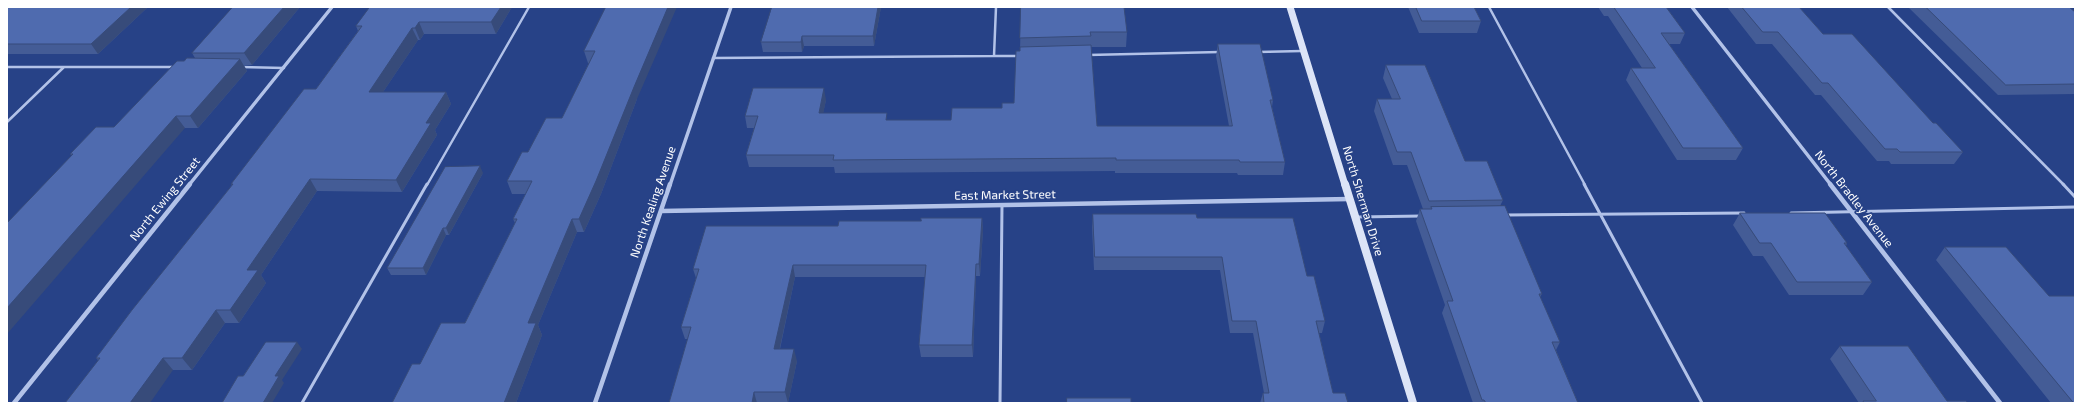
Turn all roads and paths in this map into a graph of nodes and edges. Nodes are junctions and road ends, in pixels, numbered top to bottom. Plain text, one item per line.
1 (332, 7) edge
2 (529, 7) edge
3 (731, 7) edge
4 (996, 7) edge
5 (1290, 7) edge
6 (1490, 7) edge
7 (1692, 7) edge
8 (1888, 7) edge
9 (1304, 51) junction
10 (1224, 52) edge
11 (1255, 52) edge
12 (1081, 55) edge
13 (994, 56) junction
14 (1026, 56) edge
15 (713, 58) junction
16 (7, 67) edge
17 (64, 67) junction
18 (181, 67) edge
19 (235, 67) edge
20 (284, 68) junction
21 (7, 122) edge
22 (2075, 197) edge
23 (1350, 199) junction
24 (1002, 205) junction
25 (2075, 207) edge
26 (661, 210) junction
27 (1851, 211) junction
28 (1749, 213) edge
29 (1788, 213) edge
30 (1602, 214) junction
31 (1499, 215) edge
32 (1428, 216) edge
33 (1356, 217) junction
34 (14, 403) edge
35 (302, 403) edge
36 (595, 403) edge
37 (1000, 403) edge
38 (1413, 403) edge
39 (1702, 403) edge
40 (2000, 403) edge

1 - 20 street, North Ewing Street
2 - 35 lane
3 - 15 street, North Kealing Avenue
4 - 13 lane
5 - 9 main road, North Sherman Drive
6 - 30 lane
7 - 27 street, North Bradley Avenue
8 - 22 lane
9 - 11 lane
9 - 23 main road, North Sherman Drive
10 - 12 lane
13 - 14 lane
13 - 15 lane
15 - 26 street, North Kealing Avenue
16 - 17 lane
17 - 18 lane
17 - 21 lane
19 - 20 lane
20 - 34 street, North Ewing Street
23 - 24 street, East Market Street
23 - 33 main road, North Sherman Drive
24 - 26 street, East Market Street
24 - 37 lane
25 - 27 lane
26 - 36 street, North Kealing Avenue
27 - 29 lane
27 - 40 street, North Bradley Avenue
28 - 30 lane
30 - 31 lane
30 - 39 lane
32 - 33 lane
33 - 38 main road, North Sherman Drive

